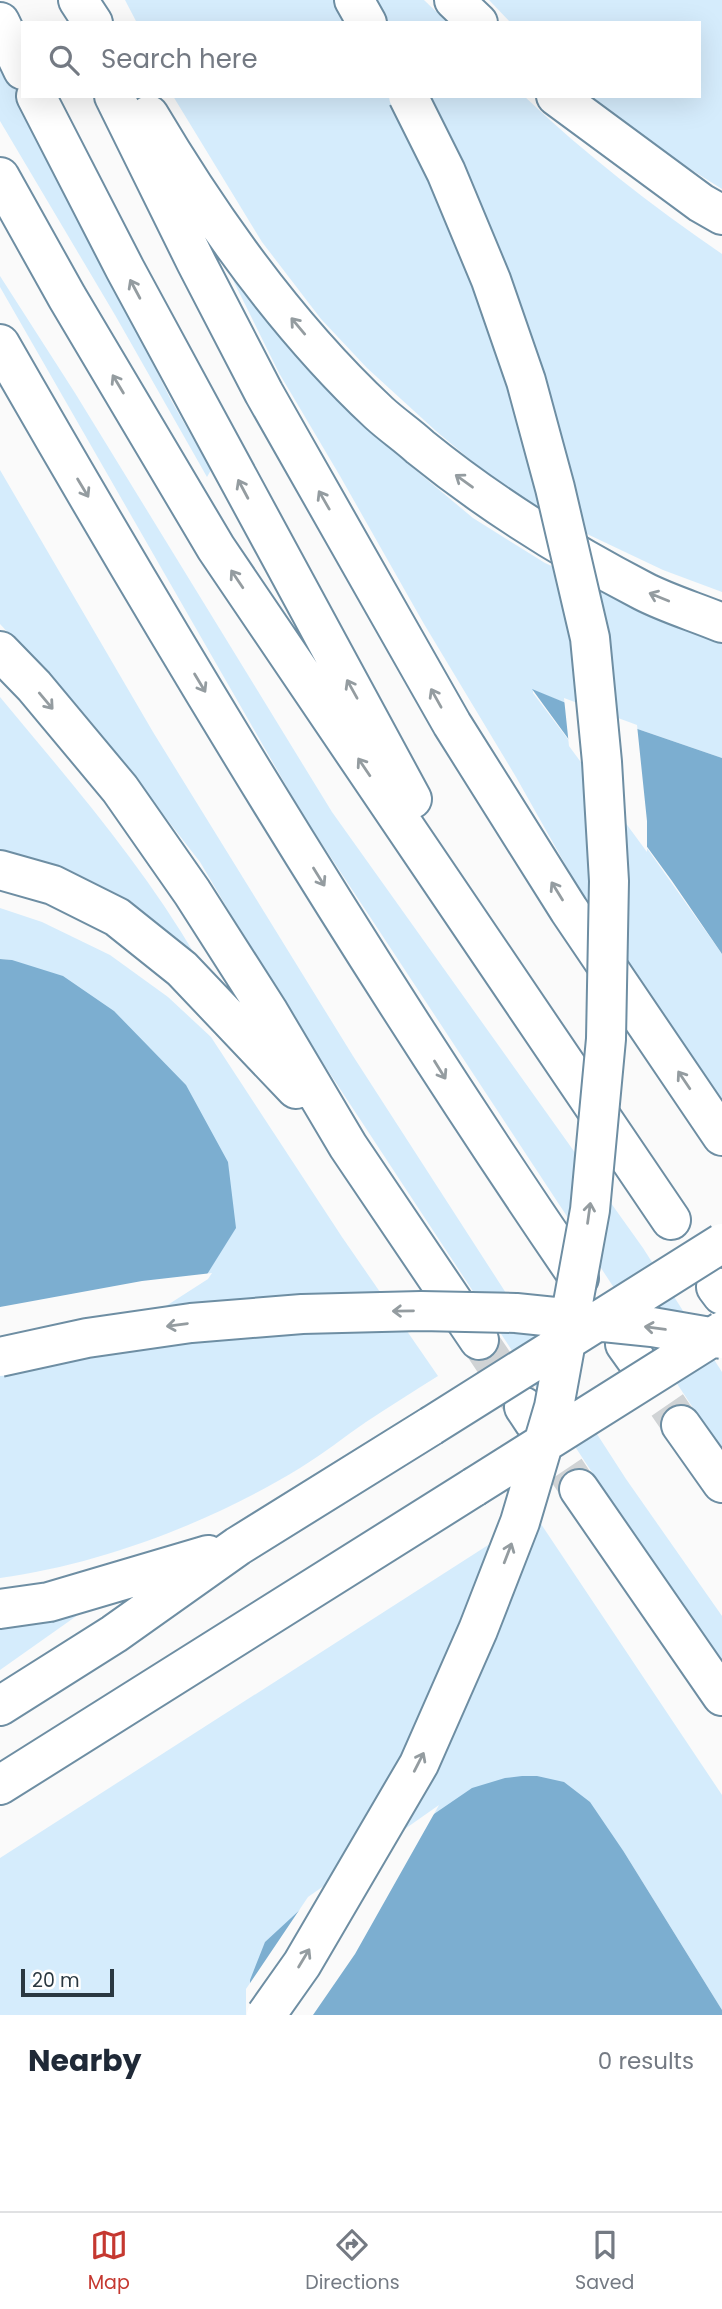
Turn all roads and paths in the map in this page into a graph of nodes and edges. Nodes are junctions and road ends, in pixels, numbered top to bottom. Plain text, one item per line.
1 (66, 0) edge
2 (78, 0) edge
3 (354, 0) edge
4 (454, 0) edge
5 (77, 21) edge
6 (92, 21) edge
7 (366, 21) edge
8 (476, 21) edge
9 (0, 22) edge
10 (21, 66) edge
11 (37, 98) edge
12 (115, 98) edge
13 (139, 98) edge
14 (409, 98) edge
15 (559, 98) edge
16 (0, 177) edge
17 (722, 215) edge
18 (0, 344) edge
19 (722, 623) edge
20 (0, 651) edge
21 (0, 870) edge
22 (525, 1007) junction
23 (722, 1136) edge
24 (348, 1146) junction
25 (671, 1220) dead end
26 (722, 1243) edge
27 (579, 1278) dead end
28 (710, 1282) edge
29 (722, 1331) edge
30 (722, 1339) edge
31 (479, 1340) tunnel mouth
32 (0, 1357) edge
33 (681, 1425) tunnel mouth
34 (722, 1483) edge
35 (579, 1489) tunnel mouth
36 (238, 1546) junction
37 (0, 1609) edge
38 (722, 1696) edge
39 (0, 1706) edge
40 (89, 1729) junction
41 (0, 1785) edge
42 (0, 1809) edge
43 (266, 2015) edge

1 - 5 highway
2 - 6 highway
3 - 7 highway
4 - 8 highway
9 - 10 highway
22 -> 11 highway
23 -> 12 highway
19 -> 13 highway
43 -> 14 highway, bridge
15 - 17 highway
22 -> 16 highway
18 -> 27 highway
20 -> 24 highway
21 - 24 highway
22 - 25 highway
24 - 31 highway
26 - 28 highway, bridge
28 - 36 highway, bridge
29 - 40 highway, bridge
30 -> 32 highway, bridge
33 - 34 highway
35 - 38 highway
36 - 37 highway
36 - 39 highway
40 - 41 highway
40 - 42 highway

